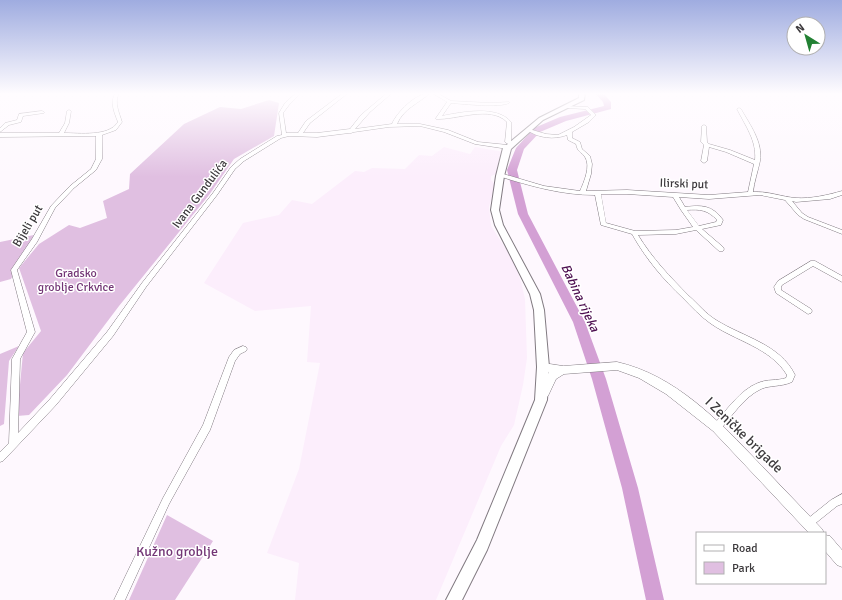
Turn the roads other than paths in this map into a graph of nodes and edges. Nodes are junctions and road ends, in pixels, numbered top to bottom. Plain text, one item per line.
1 (19, 121) edge
2 (68, 121) edge
3 (120, 121) edge
4 (282, 121) edge
5 (309, 121) edge
6 (358, 121) edge
7 (396, 121) edge
8 (436, 121) edge
9 (508, 121) edge
10 (539, 121) edge
11 (585, 121) edge
12 (746, 121) edge
13 (394, 125) junction
14 (432, 126) junction
15 (704, 126) dead end
16 (530, 130) junction
17 (0, 131) edge
18 (569, 131) junction
19 (351, 132) junction
20 (99, 134) junction
21 (284, 134) junction
22 (300, 134) junction
23 (0, 135) edge
24 (60, 135) junction
25 (707, 145) junction
26 (510, 146) junction
27 (704, 161) dead end
28 (757, 163) junction
29 (504, 176) junction
30 (582, 192) junction
31 (842, 192) edge
32 (598, 193) junction
33 (752, 193) junction
34 (676, 196) junction
35 (787, 199) junction
36 (683, 209) junction
37 (697, 228) junction
38 (842, 232) edge
39 (634, 233) junction
40 (721, 249) dead end
41 (842, 279) edge
42 (808, 311) dead end
43 (243, 349) dead end
44 (543, 367) junction
45 (563, 370) junction
46 (541, 400) junction
47 (717, 427) junction
48 (13, 444) junction
49 (0, 458) edge
50 (842, 499) edge
51 (809, 523) junction
52 (817, 532) edge
53 (826, 542) edge
54 (842, 560) edge
55 (119, 600) edge
56 (454, 600) edge

1 - 17 street
2 - 24 street
3 - 20 street
4 - 21 street
5 - 22 street
6 - 19 street
7 - 13 street
8 - 14 street
9 - 26 street
10 - 16 main road
11 - 18 street
12 - 28 street
13 - 14 street
13 - 19 street
14 - 26 street
15 - 25 street
16 - 18 street
16 - 26 main road
18 - 30 street
19 - 22 street
20 - 24 street
20 - 48 street, Bijeli put
21 - 22 street
21 - 48 street, Ivana Gundulića
23 - 24 street
25 - 27 street
25 - 28 street
26 - 29 main road
28 - 33 street
29 - 30 street, Ilirski put
29 - 44 main road
30 - 32 street, Ilirski put
31 - 35 street, Ilirski put
32 - 34 street, Ilirski put
32 - 39 street
33 - 34 street, Ilirski put
33 - 35 street, Ilirski put
34 - 36 street
35 - 38 street
36 - 37 street
36 - 37 street
37 - 39 street
37 - 40 street
39 - 47 street
41 - 42 street
43 - 55 street
44 - 45 street, I Zeničke brigade
44 - 46 main road
45 - 46 street
45 - 47 street, I Zeničke brigade
46 - 56 main road
47 - 51 street, I Zeničke brigade
48 - 49 street, Ivana Gundulića
50 - 51 street
51 - 52 street, I Zeničke brigade
53 - 54 street

